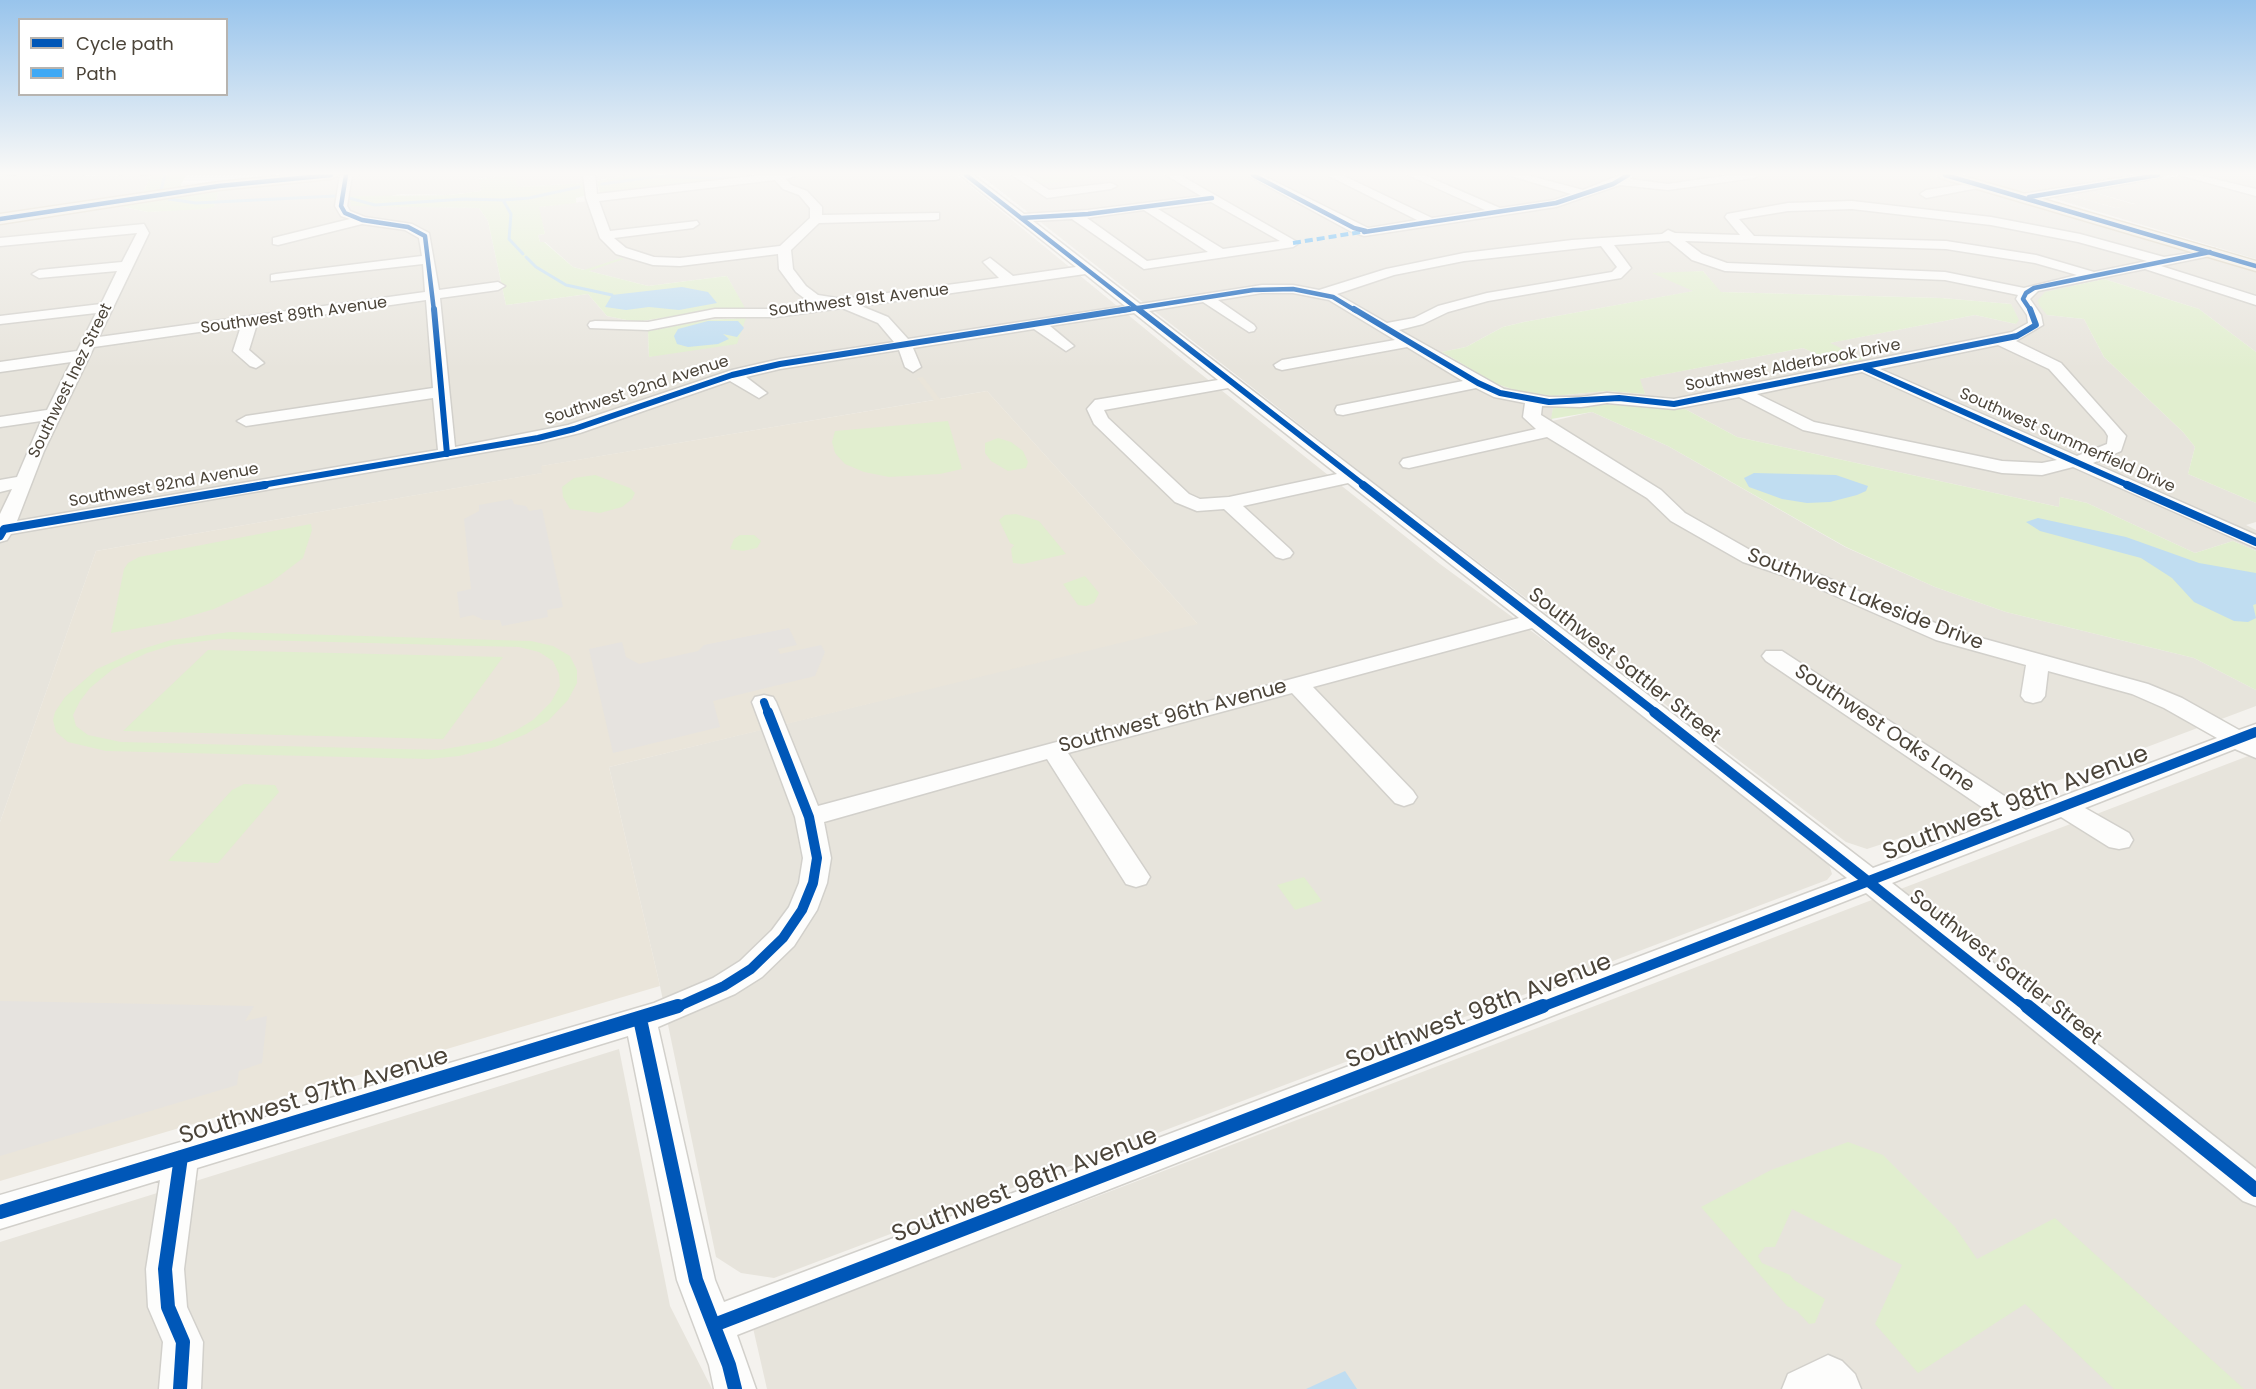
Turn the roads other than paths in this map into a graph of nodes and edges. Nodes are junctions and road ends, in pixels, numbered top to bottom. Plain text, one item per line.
1 (20, 240) edge
2 (140, 240) edge
3 (283, 240) edge
4 (426, 240) edge
5 (608, 240) edge
6 (794, 240) edge
7 (1049, 240) edge
8 (1109, 240) edge
9 (1199, 240) edge
10 (1287, 240) edge
11 (1634, 240) edge
12 (1676, 240) edge
13 (1800, 240) edge
14 (2087, 240) edge
15 (2168, 240) edge
16 (278, 241) dead end
17 (0, 242) edge
18 (1605, 242) junction
19 (784, 249) junction
20 (2210, 252) junction
21 (1221, 254) junction
22 (429, 259) junction
23 (2163, 261) junction
24 (990, 262) dead end
25 (2145, 265) junction
26 (127, 266) junction
27 (2256, 266) edge
28 (1087, 270) junction
29 (39, 274) dead end
30 (2094, 275) junction
31 (276, 278) dead end
32 (1010, 281) junction
33 (498, 286) dead end
34 (1324, 293) junction
35 (2026, 293) junction
36 (433, 297) junction
37 (1206, 298) junction
38 (2256, 301) edge
39 (844, 304) junction
40 (108, 307) junction
41 (1138, 308) junction
42 (0, 320) edge
43 (250, 322) junction
44 (1037, 324) junction
45 (595, 326) dead end
46 (1249, 328) dead end
47 (1386, 328) junction
48 (2000, 340) junction
49 (1410, 342) junction
50 (904, 344) junction
51 (1066, 346) dead end
52 (86, 349) junction
53 (256, 363) dead end
54 (1282, 365) dead end
55 (0, 367) edge
56 (913, 367) dead end
57 (1865, 368) junction
58 (732, 375) junction
59 (1232, 381) junction
60 (1478, 383) junction
61 (441, 392) junction
62 (1741, 392) junction
63 (759, 393) dead end
64 (620, 396) dead end
65 (1534, 401) junction
66 (638, 407) junction
67 (1343, 410) dead end
68 (54, 414) junction
69 (246, 421) dead end
70 (0, 422) edge
71 (1550, 431) junction
72 (447, 454) junction
73 (2077, 462) junction
74 (1409, 463) dead end
75 (1354, 476) junction
76 (25, 481) junction
77 (0, 486) edge
78 (1228, 503) junction
79 (2, 533) edge
80 (2256, 542) edge
81 (1283, 554) dead end
82 (1537, 620) junction
83 (1774, 656) dead end
84 (2038, 661) junction
85 (1297, 684) junction
86 (2033, 696) dead end
87 (764, 702) dead end
88 (2250, 740) edge
89 (1053, 749) junction
90 (1404, 796) dead end
91 (2064, 807) junction
92 (809, 817) junction
93 (2024, 822) junction
94 (2119, 840) dead end
95 (1136, 876) dead end
96 (1870, 883) junction
97 (640, 1019) junction
98 (181, 1157) junction
99 (2256, 1190) edge
100 (0, 1212) edge
101 (714, 1325) junction
102 (180, 1389) edge
103 (735, 1389) edge
104 (1803, 1389) edge
105 (1840, 1389) edge

1 - 17 street, Southwest Inez Street
2 - 26 street, Southwest Inez Street
3 - 16 street
4 - 22 street
5 - 19 street
6 - 19 street
7 - 28 street, Southwest Sattler Street
8 - 21 street
9 - 21 street
10 - 21 street
11 - 18 street
12 - 35 street
13 - 30 street
14 - 23 street
15 - 20 main road
18 - 34 street
18 - 47 street
19 - 39 street
20 - 23 street
20 - 27 main road
22 - 31 street
22 - 36 street
23 - 25 street
24 - 32 street
25 - 30 street
25 - 38 street
26 - 29 street
26 - 40 street, Southwest Inez Street
28 - 32 street, Southwest 91st Avenue
28 - 41 street, Southwest Sattler Street
30 - 35 street
32 - 39 street, Southwest 91st Avenue
33 - 36 street, Southwest 89th Avenue
34 - 37 street, Southwest Alderbrook Drive
34 - 47 street, Southwest Alderbrook Drive
35 - 48 street, Southwest Alderbrook Drive
36 - 43 street, Southwest 89th Avenue
36 - 61 street
37 - 41 street, Southwest Alderbrook Drive
37 - 46 street
39 - 45 street, Southwest 91st Avenue
39 - 50 street
40 - 42 street
40 - 52 street, Southwest Inez Street
41 - 44 street, Southwest 92nd Avenue
41 - 59 street, Southwest Sattler Street
43 - 52 street, Southwest 89th Avenue
43 - 53 street
44 - 50 street, Southwest 92nd Avenue
44 - 51 street
47 - 49 street, Southwest Alderbrook Drive
48 - 57 street, Southwest Alderbrook Drive
48 - 73 street
49 - 54 street
49 - 60 street, Southwest Alderbrook Drive
50 - 56 street
50 - 58 street, Southwest 92nd Avenue
52 - 55 street, Southwest 89th Avenue
52 - 68 street, Southwest Inez Street
57 - 62 street, Southwest Alderbrook Drive
57 - 73 street, Southwest Summerfield Drive
58 - 63 street
58 - 66 street, Southwest 92nd Avenue
59 - 75 street, Southwest Sattler Street
59 - 78 street
60 - 65 street, Southwest Alderbrook Drive
60 - 67 street
61 - 69 street
61 - 72 street
62 - 65 street, Southwest Alderbrook Drive
62 - 73 street
64 - 66 street, Southwest 92nd Avenue
65 - 71 street, Southwest Lakeside Drive
66 - 72 street, Southwest 92nd Avenue
68 - 70 street
68 - 76 street, Southwest Inez Street
71 - 74 street
71 - 84 street, Southwest Lakeside Drive
72 - 79 street, Southwest 92nd Avenue
73 - 80 street, Southwest Summerfield Drive
75 - 78 street
75 - 82 street, Southwest Sattler Street
76 - 77 street
76 - 79 street, Southwest Inez Street
78 - 81 street
82 - 85 street, Southwest 96th Avenue
82 - 96 street, Southwest Sattler Street
83 - 93 street, Southwest Oaks Lane
84 - 86 street
84 - 88 street, Southwest Lakeside Drive
85 - 89 street, Southwest 96th Avenue
85 - 90 street
87 - 92 street, Southwest 97th Avenue
88 - 91 street, Southwest 98th Avenue
89 - 92 street, Southwest 96th Avenue
89 - 95 street
91 - 93 street, Southwest 98th Avenue
91 - 94 street, Southwest 98th Avenue
92 - 97 street, Southwest 97th Avenue
93 - 96 street, Southwest 98th Avenue
96 - 99 street, Southwest Sattler Street
96 - 101 street, Southwest 98th Avenue
97 - 98 street, Southwest 97th Avenue
97 - 101 street
98 - 100 street, Southwest 97th Avenue
98 - 102 street
101 - 103 street
104 - 105 street

